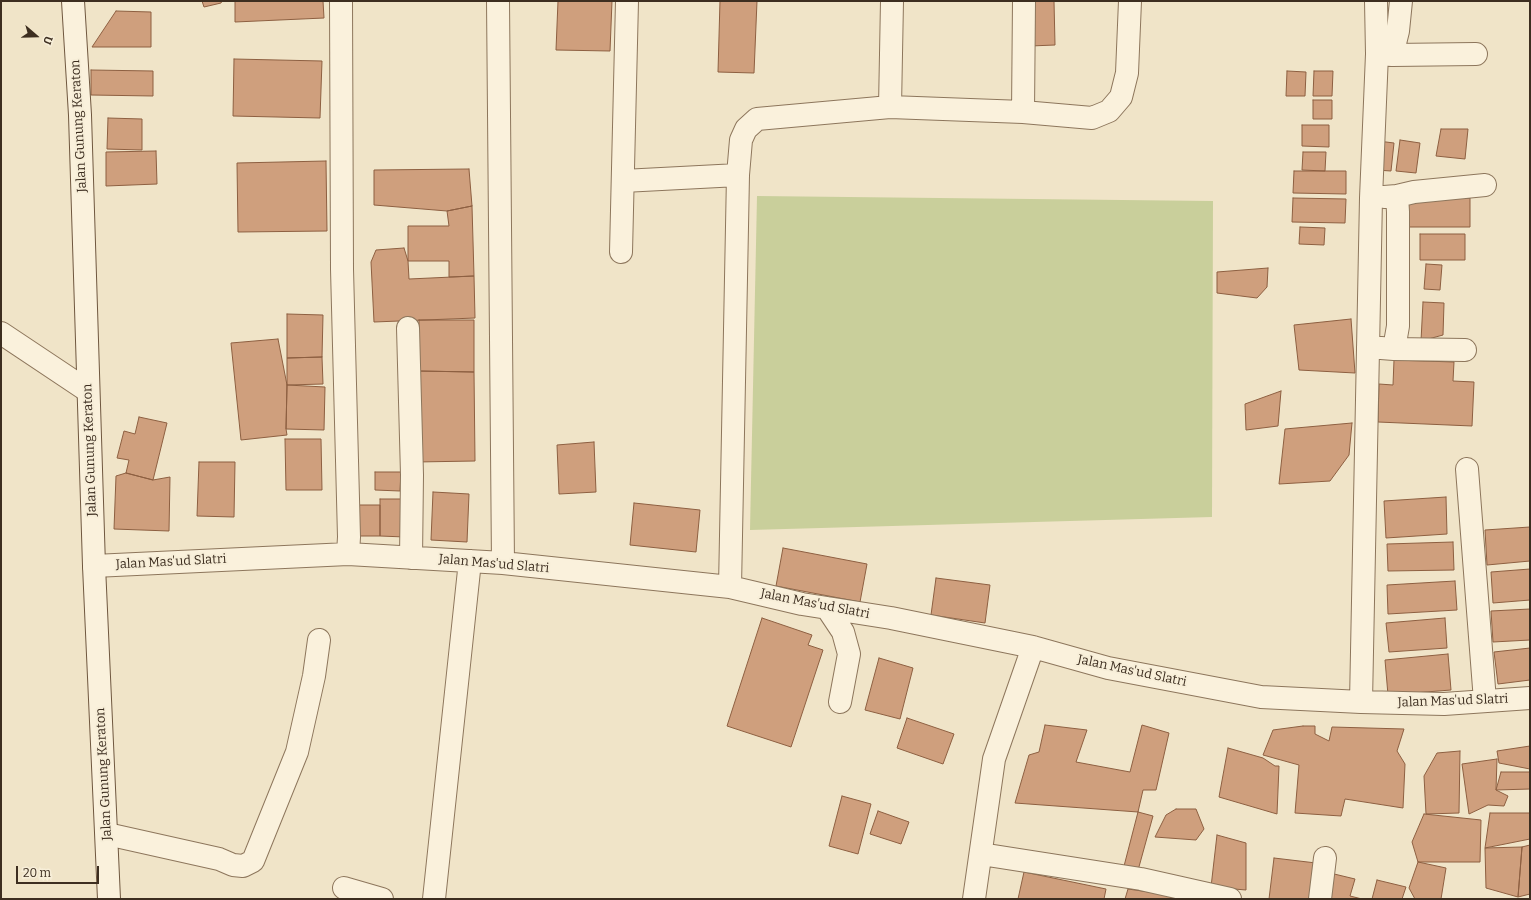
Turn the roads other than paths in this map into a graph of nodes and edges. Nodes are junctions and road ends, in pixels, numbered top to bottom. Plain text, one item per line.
1 (73, 1) edge
2 (341, 1) edge
3 (498, 1) edge
4 (627, 1) edge
5 (892, 1) edge
6 (1024, 1) edge
7 (1130, 1) edge
8 (1376, 1) edge
9 (1401, 1) edge
10 (1476, 54) dead end
11 (1384, 55) junction
12 (890, 107) junction
13 (1023, 112) junction
14 (738, 175) junction
15 (623, 181) junction
16 (1485, 185) dead end
17 (1397, 196) junction
18 (1371, 198) junction
19 (621, 252) dead end
20 (408, 328) dead end
21 (1, 333) edge
22 (1368, 347) junction
23 (1394, 349) junction
24 (1465, 350) dead end
25 (88, 391) junction
26 (1467, 469) dead end
27 (348, 554) junction
28 (411, 558) junction
29 (470, 561) junction
30 (503, 563) junction
31 (94, 566) junction
32 (730, 587) junction
33 (827, 608) junction
34 (320, 640) dead end
35 (1033, 647) junction
36 (1530, 698) edge
37 (1485, 701) junction
38 (840, 702) dead end
39 (1361, 702) junction
40 (107, 834) junction
41 (982, 854) junction
42 (1325, 858) dead end
43 (344, 888) dead end
44 (109, 899) edge
45 (382, 899) edge
46 (434, 899) edge
47 (974, 899) edge
48 (1230, 899) edge
49 (1320, 899) edge

1 - 25 street, Jalan Gunung Keraton
2 - 27 street
3 - 30 street
4 - 15 street
5 - 12 street
6 - 13 street
7 - 13 street
8 - 11 street
9 - 11 street
10 - 11 street
11 - 18 street
12 - 13 street
12 - 14 street
14 - 15 street
14 - 32 street
15 - 19 street
16 - 17 street
17 - 18 street
17 - 23 street
18 - 22 street
20 - 28 street
21 - 25 street
22 - 23 street
22 - 39 street
23 - 24 street
25 - 31 street, Jalan Gunung Keraton
26 - 37 street
27 - 28 street, Jalan Mas'ud Slatri
27 - 31 street, Jalan Mas'ud Slatri
28 - 29 street, Jalan Mas'ud Slatri
29 - 30 street, Jalan Mas'ud Slatri
29 - 46 street
30 - 32 street, Jalan Mas'ud Slatri
31 - 40 street, Jalan Gunung Keraton
32 - 33 street, Jalan Mas'ud Slatri
33 - 35 street, Jalan Mas'ud Slatri
33 - 38 street
34 - 40 street
35 - 39 street, Jalan Mas'ud Slatri
35 - 41 street
36 - 37 street, Jalan Mas'ud Slatri
37 - 39 street, Jalan Mas'ud Slatri
40 - 44 street, Jalan Gunung Keraton
41 - 47 street
41 - 48 street
42 - 49 street
43 - 45 street

